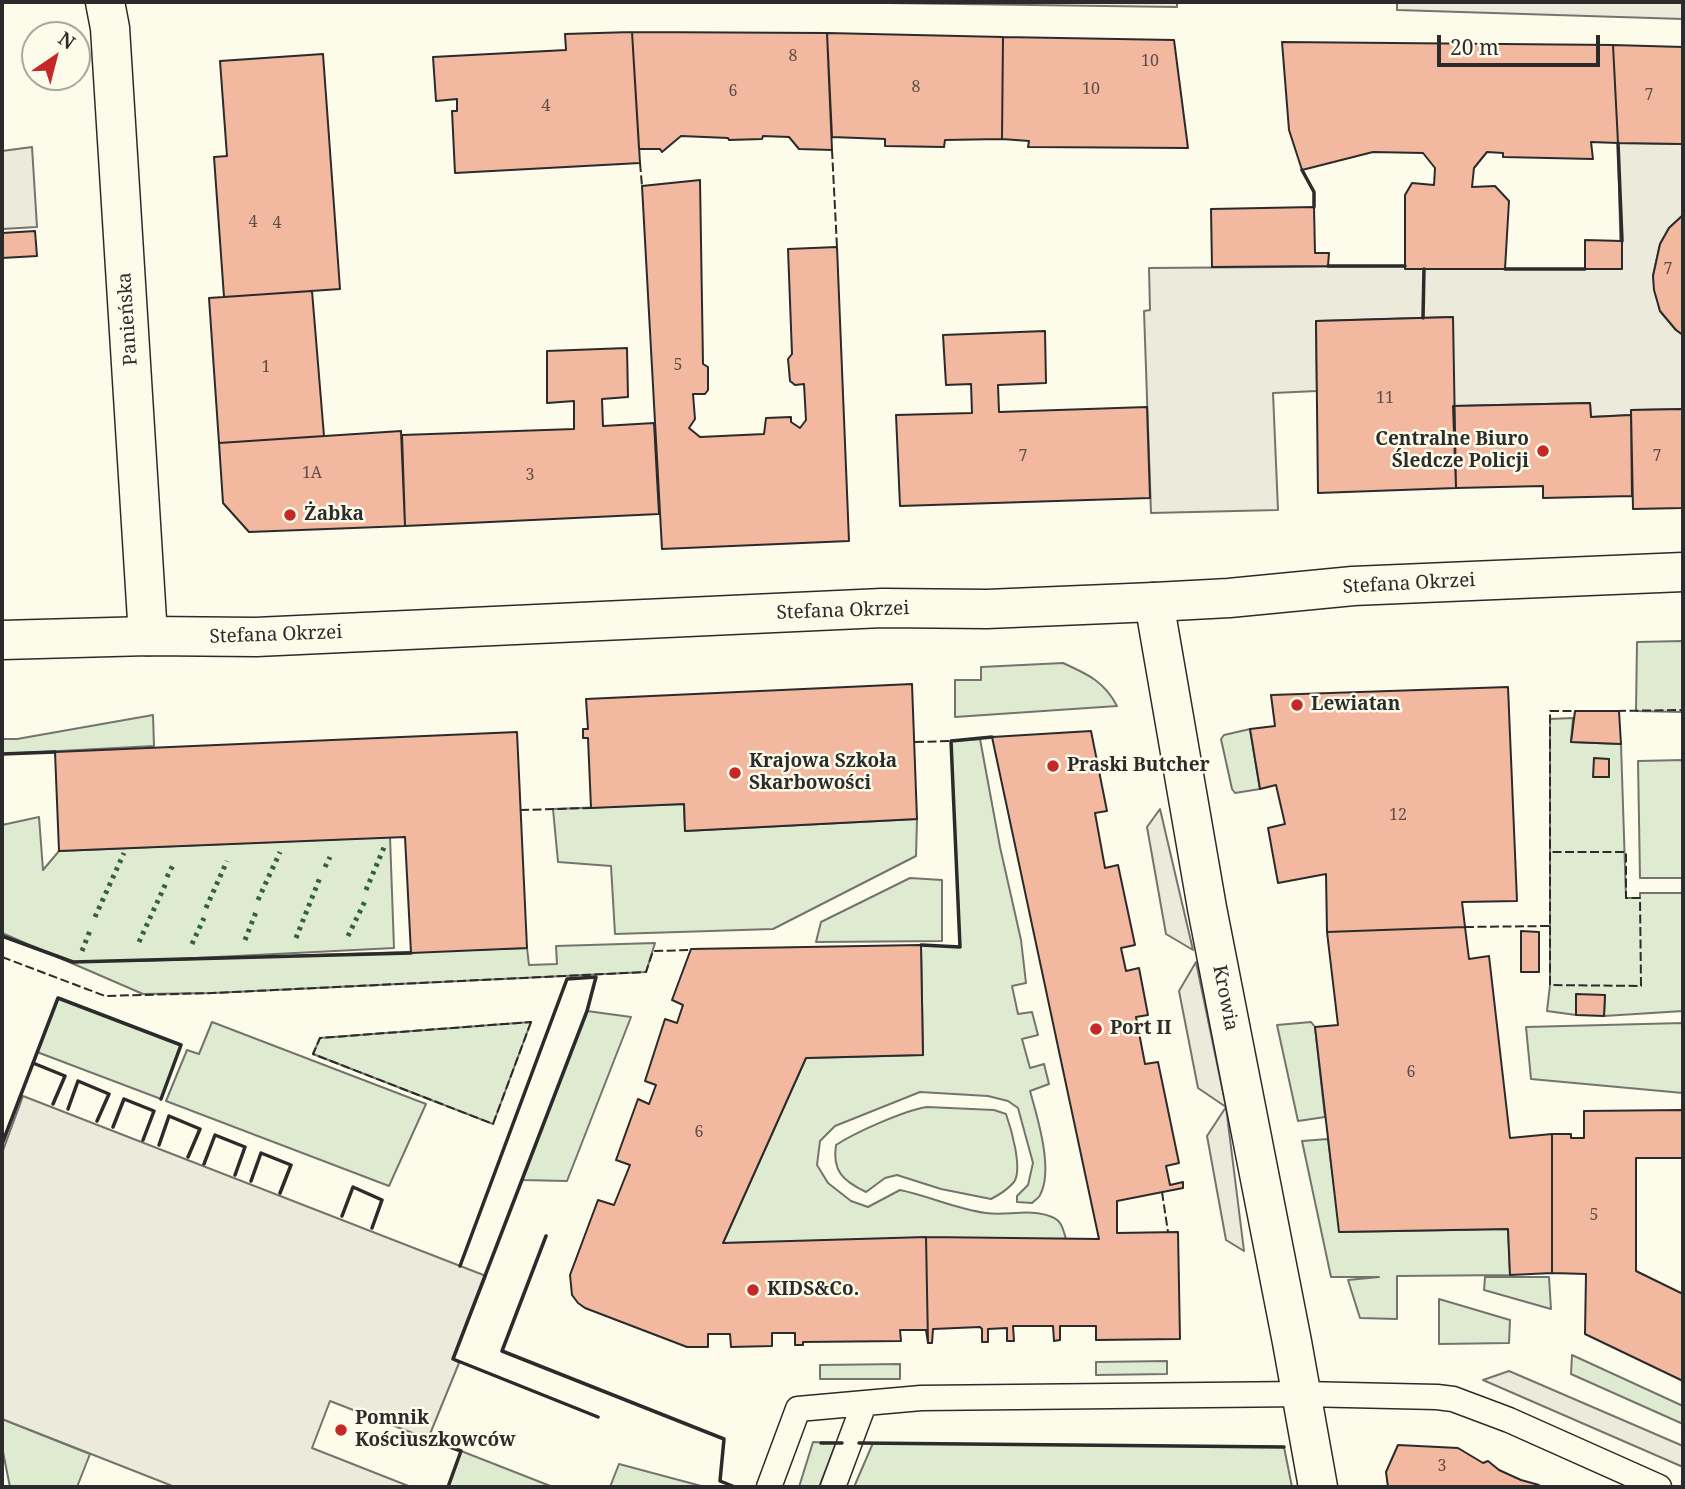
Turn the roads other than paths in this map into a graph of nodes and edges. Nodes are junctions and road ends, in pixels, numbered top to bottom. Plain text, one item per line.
1 (105, 2) edge
2 (1683, 572) edge
3 (1154, 602) junction
4 (148, 636) junction
5 (2, 640) edge
6 (1302, 1394) junction
7 (864, 1404) junction
8 (769, 1487) edge
9 (834, 1487) edge
10 (1318, 1487) edge
11 (1659, 1487) edge

1 - 4 street, Panieńska
2 - 3 street, Stefana Okrzei
3 - 4 street, Stefana Okrzei
3 - 6 street, Krowia
4 - 5 street, Stefana Okrzei
6 - 7 lane
6 - 10 street, Krowia
6 - 11 lane
7 - 8 lane
7 - 9 lane

